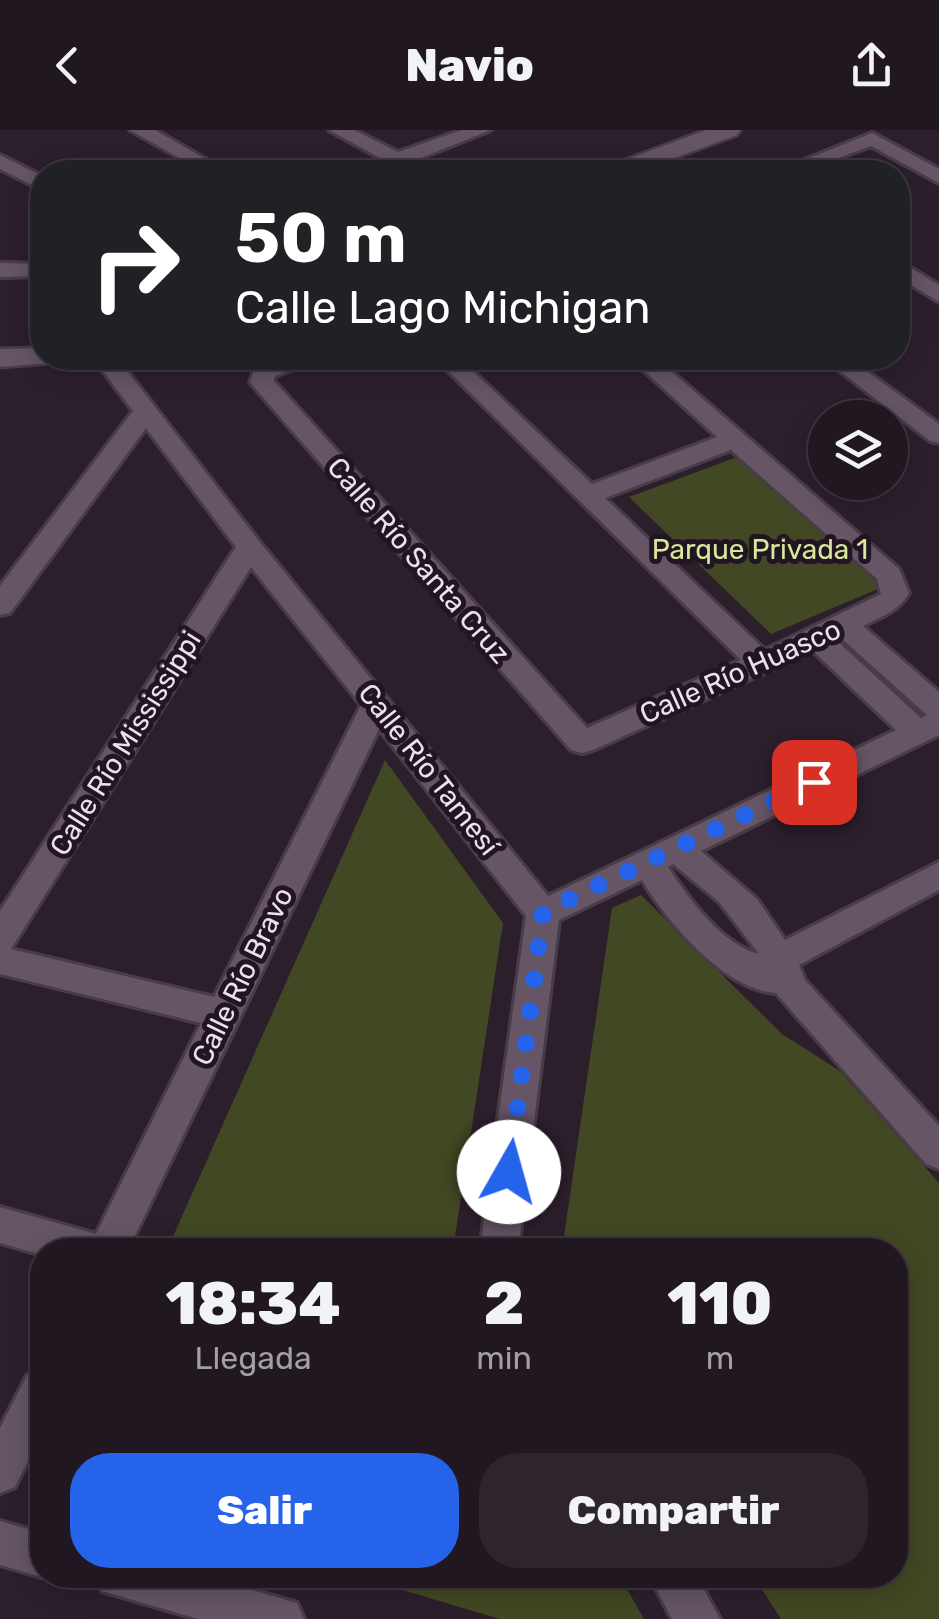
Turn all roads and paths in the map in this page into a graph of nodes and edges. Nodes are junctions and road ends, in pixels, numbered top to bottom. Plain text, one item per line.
1 (140, 130) edge
2 (339, 130) edge
3 (481, 130) edge
4 (728, 130) edge
5 (196, 160) edge
6 (399, 160) joint
7 (647, 160) edge
8 (816, 160) edge
9 (909, 160) edge
10 (0, 161) edge
11 (910, 161) edge
12 (30, 177) edge
13 (939, 177) edge
14 (0, 270) edge
15 (30, 270) edge
16 (910, 275) edge
17 (939, 294) edge
18 (30, 357) edge
19 (0, 358) edge
20 (114, 370) edge
21 (272, 370) edge
22 (459, 370) edge
23 (656, 370) edge
24 (852, 370) edge
25 (146, 411) junction
26 (939, 436) edge
27 (736, 439) junction
28 (588, 494) junction
29 (250, 547) junction
30 (0, 606) edge
31 (844, 625) junction
32 (816, 638) junction
33 (760, 662) junction
34 (377, 702) junction
35 (932, 721) edge
36 (582, 742) joint
37 (662, 856) junction
38 (939, 875) edge
39 (543, 912) junction
40 (0, 940) edge
41 (0, 960) edge
42 (775, 972) junction
43 (223, 1014) junction
44 (939, 1152) edge
45 (0, 1225) edge
46 (46, 1238) edge
47 (114, 1238) edge
48 (501, 1238) edge
49 (30, 1413) edge
50 (0, 1472) edge
51 (0, 1543) edge
52 (30, 1552) edge
53 (166, 1588) edge
54 (679, 1588) edge
55 (280, 1619) edge
56 (697, 1619) edge

1 - 5 street
2 - 6 street
3 - 6 street
4 - 7 street
8 - 9 street
10 - 12 street
11 - 13 street
14 - 15 street
16 - 17 street
18 - 19 street
20 - 25 street, Calle Río Tamesí
21 - 36 street, Calle Río Santa Cruz
22 - 28 street
23 - 27 street
24 - 26 street
25 - 29 street, Calle Río Tamesí
25 - 30 street
27 - 28 street
27 - 31 street, Calle Río Huasco
28 - 33 street
29 - 34 street, Calle Río Tamesí
29 - 40 street, Calle Río Mississippi
31 - 32 street, Calle Río Huasco
31 - 35 street
32 - 33 street, Calle Río Huasco
32 - 35 street
33 - 36 street, Calle Río Huasco
34 - 39 street, Calle Río Tamesí
34 - 43 street, Calle Río Bravo
35 - 37 street
37 - 39 street
37 - 42 street
37 - 42 street
38 - 42 street
39 - 48 street
41 - 43 street
42 - 44 street
43 - 47 street, Calle Río Bravo
45 - 46 street
49 - 50 street
51 - 52 street
53 - 55 street
54 - 56 street

